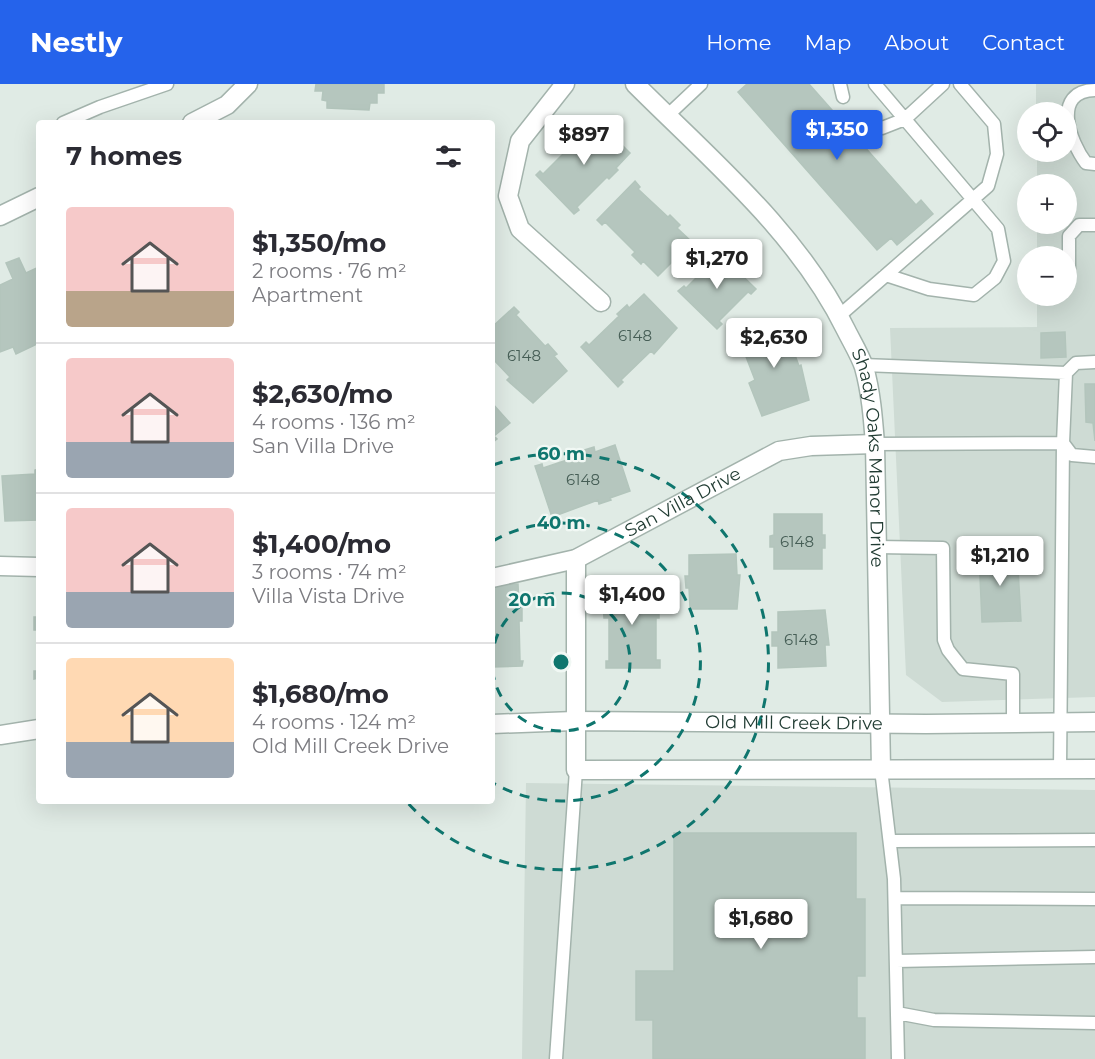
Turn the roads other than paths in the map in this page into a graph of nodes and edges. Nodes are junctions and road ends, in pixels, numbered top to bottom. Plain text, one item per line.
1 (167, 84) edge
2 (248, 84) edge
3 (565, 84) edge
4 (635, 84) edge
5 (701, 84) edge
6 (840, 84) edge
7 (875, 84) edge
8 (943, 84) edge
9 (960, 84) edge
10 (1095, 90) edge
11 (843, 97) dead end
12 (667, 116) junction
13 (905, 119) junction
14 (70, 120) edge
15 (198, 120) edge
16 (862, 120) dead end
17 (1095, 165) edge
18 (36, 198) edge
19 (973, 198) junction
20 (0, 216) edge
21 (1095, 225) edge
22 (1069, 246) edge
23 (886, 275) junction
24 (601, 302) dead end
25 (839, 316) junction
26 (1095, 362) edge
27 (863, 365) junction
28 (1066, 374) junction
29 (1063, 443) junction
30 (875, 444) junction
31 (1095, 457) edge
32 (877, 547) junction
33 (576, 559) junction
34 (0, 566) edge
35 (36, 567) edge
36 (495, 577) edge
37 (574, 721) junction
38 (880, 722) junction
39 (1095, 722) edge
40 (1013, 723) junction
41 (1060, 723) junction
42 (495, 724) edge
43 (36, 729) edge
44 (0, 735) edge
45 (881, 769) junction
46 (1095, 769) edge
47 (576, 770) junction
48 (1060, 770) junction
49 (1095, 840) edge
50 (890, 841) junction
51 (894, 898) junction
52 (1095, 899) edge
53 (1095, 957) edge
54 (896, 961) junction
55 (897, 1013) junction
56 (1095, 1023) edge
57 (556, 1059) edge
58 (898, 1059) edge

1 - 14 lane
2 - 15 street
3 - 24 street
4 - 12 street, Shady Oaks Manor Drive
5 - 12 lane
6 - 11 lane
7 - 13 lane
8 - 13 lane
9 - 19 lane
10 - 17 lane
12 - 25 street, Shady Oaks Manor Drive
13 - 16 lane
13 - 19 lane
18 - 20 street
19 - 23 lane
19 - 23 lane
21 - 22 lane
23 - 25 lane
25 - 27 street, Shady Oaks Manor Drive
26 - 28 lane
27 - 28 lane
27 - 30 street, Shady Oaks Manor Drive
28 - 29 lane
29 - 30 lane
29 - 31 lane
29 - 41 lane
30 - 32 street, Shady Oaks Manor Drive
30 - 33 street, San Villa Drive
32 - 38 street, Shady Oaks Manor Drive
32 - 40 lane
33 - 36 street, San Villa Drive
33 - 37 street
34 - 35 street
37 - 38 street, Old Mill Creek Drive
37 - 42 street, Old Mill Creek Drive
37 - 47 street
38 - 40 street, Old Mill Creek Drive
38 - 45 street, Shady Oaks Manor Drive
39 - 41 street, Old Mill Creek Drive
40 - 41 street, Old Mill Creek Drive
41 - 48 lane
43 - 44 street
45 - 47 street
45 - 48 street
45 - 50 lane
46 - 48 street
47 - 57 lane
49 - 50 lane
50 - 51 lane
51 - 52 lane
51 - 54 lane
53 - 54 lane
54 - 55 lane
55 - 56 lane
55 - 58 lane

